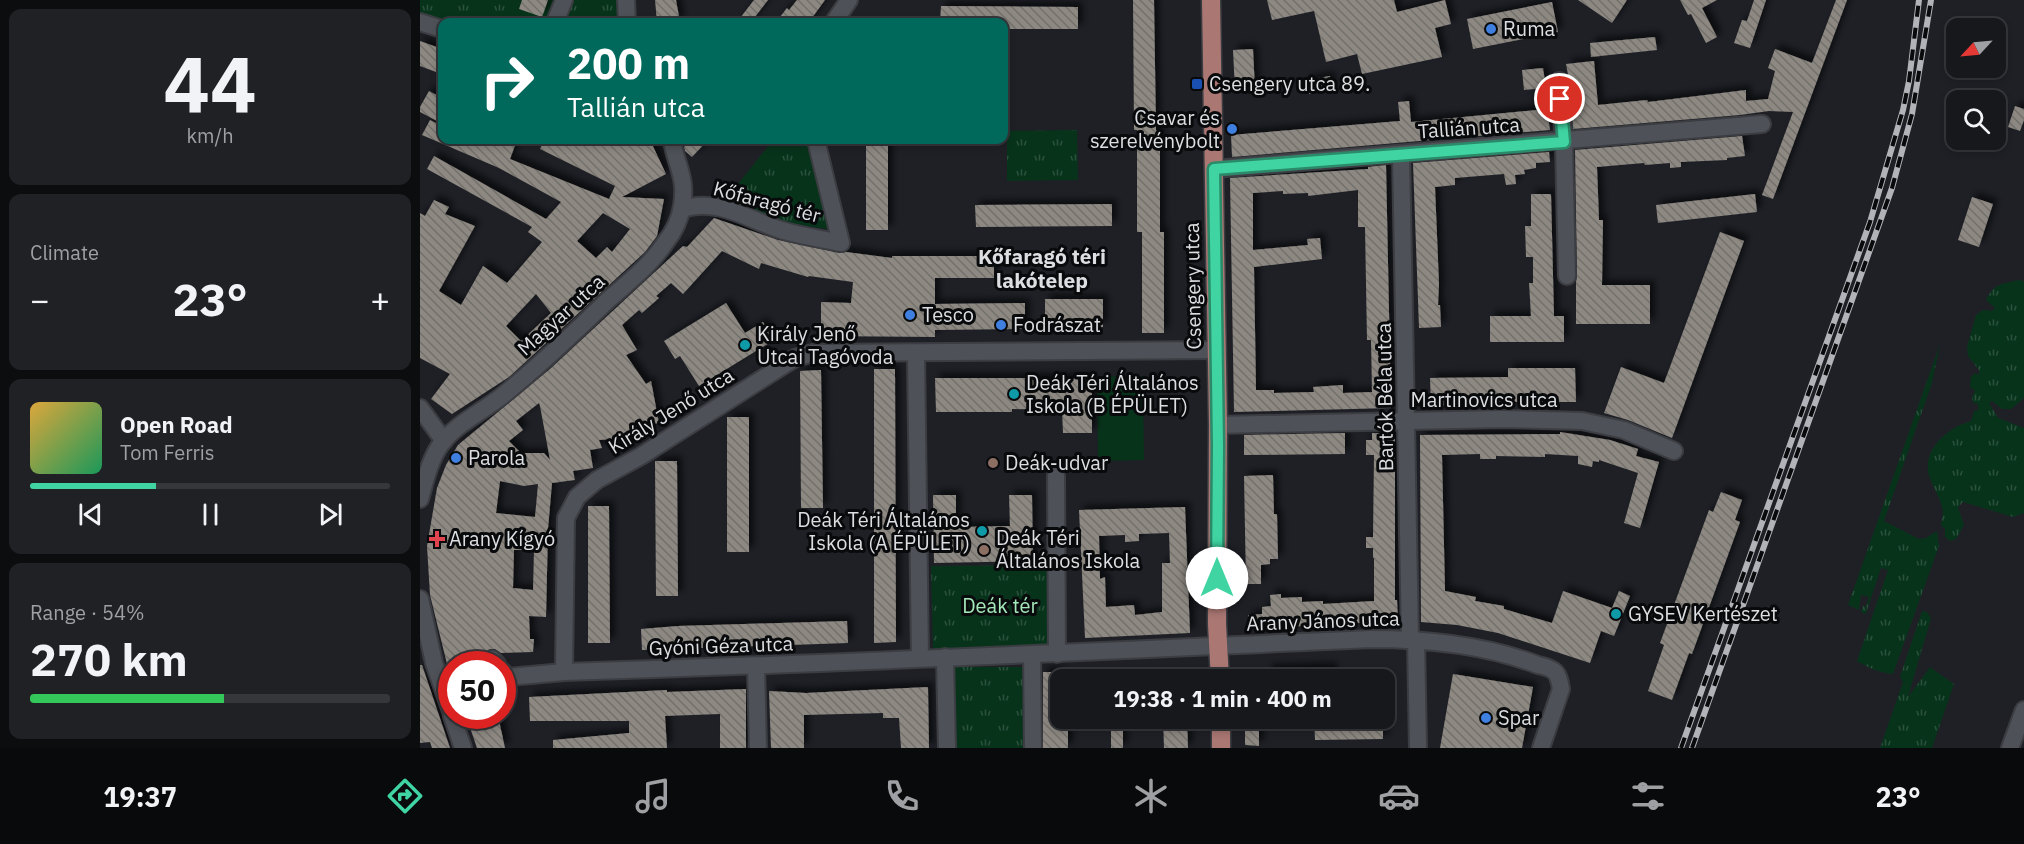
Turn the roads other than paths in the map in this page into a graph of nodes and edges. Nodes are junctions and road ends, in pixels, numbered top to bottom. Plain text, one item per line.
1 (564, 0) edge
2 (626, 0) edge
3 (849, 0) edge
4 (1211, 0) edge
5 (557, 18) edge
6 (627, 18) edge
7 (837, 18) edge
8 (420, 22) edge
9 (438, 28) edge
10 (1559, 81) dead end
11 (1762, 124) dead end
12 (1564, 142) junction
13 (673, 144) edge
14 (817, 144) edge
15 (1401, 154) junction
16 (1214, 169) junction
17 (682, 209) junction
18 (1567, 276) dead end
19 (1216, 350) junction
20 (916, 354) junction
21 (420, 408) edge
22 (1406, 420) junction
23 (1218, 425) junction
24 (444, 441) junction
25 (1674, 451) dead end
26 (1056, 476) dead end
27 (420, 499) edge
28 (420, 599) edge
29 (423, 628) edge
30 (1413, 640) junction
31 (1218, 646) junction
32 (1057, 654) junction
33 (1032, 655) junction
34 (945, 657) junction
35 (920, 658) junction
36 (756, 666) junction
37 (1219, 669) edge
38 (564, 672) junction
39 (438, 673) edge
40 (516, 676) edge
41 (2024, 710) edge
42 (457, 729) edge
43 (1221, 729) edge
44 (463, 748) edge
45 (758, 748) edge
46 (947, 748) edge
47 (1033, 748) edge
48 (1221, 748) edge
49 (1418, 748) edge
50 (1541, 748) edge
51 (2010, 748) edge

1 - 5 street
2 - 6 street
3 - 7 street
4 - 16 main road, Csengery utca
8 - 9 street
10 - 12 street
11 - 12 street, Tallián utca
12 - 15 street, Tallián utca
12 - 18 street
13 - 17 street, Magyar utca
14 - 17 street, Kőfaragó tér
15 - 16 street, Tallián utca
15 - 22 street, Bartók Béla utca
16 - 19 main road, Csengery utca
17 - 24 street, Magyar utca
19 - 20 street, Király Jenő utca
19 - 23 main road, Csengery utca
20 - 35 street
20 - 38 street, Király Jenő utca
21 - 24 street
22 - 23 street, Martinovics utca
22 - 25 street, Martinovics utca
22 - 30 street, Bartók Béla utca
23 - 31 main road, Csengery utca
24 - 27 street, Magyar utca
26 - 32 street
28 - 29 street
29 - 39 street
30 - 31 street, Arany János utca
30 - 49 street, Bartók Béla utca
30 - 50 street, Arany János utca
31 - 32 street, Arany János utca
31 - 37 main road, Csengery utca
32 - 33 street, Arany János utca
33 - 34 street, Arany János utca
33 - 47 street
34 - 35 street, Gyóni Géza utca
34 - 46 street
35 - 36 street, Gyóni Géza utca
36 - 38 street, Gyóni Géza utca
36 - 45 street
38 - 40 street, Gyóni Géza utca
41 - 51 street
42 - 44 street
43 - 48 main road

